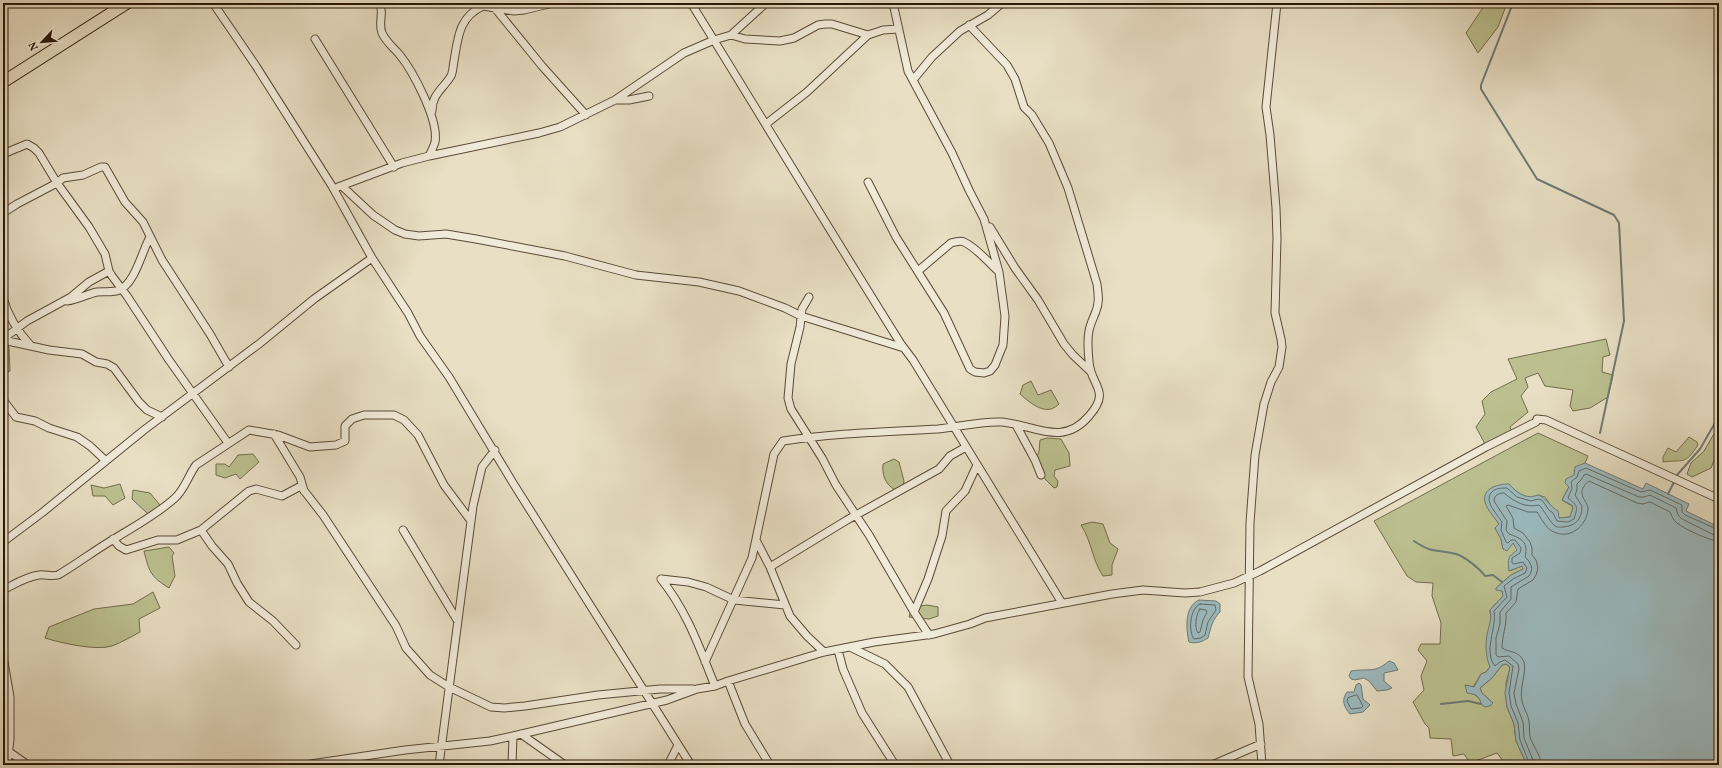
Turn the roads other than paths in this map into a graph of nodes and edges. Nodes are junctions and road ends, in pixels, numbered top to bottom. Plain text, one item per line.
1 (127, 3) edge
2 (213, 3) edge
3 (380, 3) edge
4 (553, 3) edge
5 (691, 3) edge
6 (766, 3) edge
7 (893, 3) edge
8 (1002, 3) edge
9 (1277, 3) edge
10 (493, 5) edge
11 (969, 25) junction
12 (898, 29) junction
13 (731, 35) junction
14 (868, 35) junction
15 (315, 39) dead end
16 (714, 40) junction
17 (913, 80) junction
18 (3, 82) edge
19 (649, 96) dead end
20 (615, 100) junction
21 (586, 115) junction
22 (433, 121) junction
23 (766, 124) junction
24 (3, 154) edge
25 (429, 156) junction
26 (394, 167) junction
27 (868, 182) dead end
28 (57, 183) junction
29 (332, 186) junction
30 (343, 187) junction
31 (3, 213) edge
32 (984, 219) junction
33 (150, 237) junction
34 (372, 258) junction
35 (109, 271) junction
36 (918, 271) junction
37 (999, 272) junction
38 (122, 289) junction
39 (809, 297) dead end
40 (3, 298) edge
41 (65, 301) junction
42 (801, 316) junction
43 (17, 328) junction
44 (3, 339) edge
45 (32, 347) junction
46 (904, 348) junction
47 (229, 367) junction
48 (1091, 372) junction
49 (193, 394) junction
50 (3, 400) edge
51 (162, 417) junction
52 (1016, 425) junction
53 (954, 427) junction
54 (274, 434) junction
55 (808, 437) junction
56 (228, 443) junction
57 (966, 447) junction
58 (494, 450) junction
59 (106, 461) junction
60 (977, 465) junction
61 (1041, 475) dead end
62 (304, 491) junction
63 (1719, 499) edge
64 (856, 515) junction
65 (471, 521) junction
66 (201, 530) junction
67 (403, 530) dead end
68 (113, 539) junction
69 (756, 540) junction
70 (3, 542) edge
71 (770, 566) junction
72 (1249, 577) junction
73 (3, 590) edge
74 (734, 600) junction
75 (1062, 603) junction
76 (785, 605) junction
77 (914, 612) junction
78 (458, 620) junction
79 (929, 635) junction
80 (296, 645) dead end
81 (850, 647) junction
82 (838, 650) junction
83 (824, 652) junction
84 (3, 656) edge
85 (705, 662) junction
86 (728, 681) junction
87 (715, 686) junction
88 (449, 687) junction
89 (697, 689) junction
90 (645, 691) junction
91 (653, 704) junction
92 (517, 735) junction
93 (1261, 744) junction
94 (678, 745) junction
95 (442, 747) junction
96 (8, 751) junction
97 (346, 762) edge
98 (6, 763) edge
99 (28, 765) edge
100 (304, 765) edge
101 (439, 765) edge
102 (512, 765) edge
103 (565, 765) edge
104 (668, 765) edge
105 (691, 765) edge
106 (770, 765) edge
107 (895, 765) edge
108 (950, 765) edge
109 (1212, 765) edge
110 (1262, 765) edge

1 - 18 main road
2 - 29 street
3 - 22 street
4 - 10 street
5 - 16 street
6 - 13 street
7 - 12 street
8 - 11 street
9 - 72 street
10 - 21 street
10 - 22 street
11 - 17 street
11 - 48 street
12 - 14 street
12 - 17 street
13 - 14 street
13 - 16 street
14 - 23 street
15 - 26 street
16 - 20 street
16 - 23 street
17 - 32 street
19 - 20 street
20 - 21 street
21 - 25 street
22 - 25 street
23 - 46 street
24 - 28 street
25 - 26 street
26 - 30 street
27 - 36 street
28 - 31 street
28 - 33 street
28 - 35 street
29 - 30 street
29 - 34 street
30 - 42 street
32 - 37 street
32 - 48 street
33 - 38 street
33 - 47 street
34 - 47 street
34 - 58 street
35 - 38 street
35 - 41 street
36 - 37 street
36 - 37 street
38 - 41 street
38 - 49 street
39 - 42 street
40 - 43 street
41 - 43 street
42 - 46 street
42 - 55 street
43 - 44 street
43 - 45 street
44 - 45 street
45 - 51 street
46 - 53 street
47 - 49 street
48 - 52 street
49 - 51 street
49 - 56 street
50 - 59 street
51 - 59 street
52 - 53 street
52 - 61 street
53 - 55 street
53 - 57 street
54 - 56 street
54 - 62 street
54 - 65 street
55 - 64 street
55 - 69 street
56 - 68 street
57 - 60 street
57 - 64 street
58 - 65 street
58 - 90 street
59 - 70 street
60 - 75 street
60 - 77 street
62 - 66 street
62 - 88 street
63 - 72 street
64 - 71 street
64 - 77 street
65 - 78 street
66 - 68 street
66 - 80 street
67 - 78 street
68 - 73 street
69 - 71 street
69 - 74 street
71 - 76 street
72 - 75 street
72 - 93 street
74 - 76 street
74 - 85 street
74 - 85 street
75 - 79 street
76 - 83 street
77 - 79 street
78 - 88 street
79 - 81 street
81 - 82 street
81 - 108 street
82 - 83 street
82 - 107 street
83 - 86 street
84 - 96 street
85 - 87 street
86 - 87 street
86 - 106 street
87 - 89 street
88 - 90 street
88 - 95 street
89 - 90 street
89 - 91 street
90 - 91 street
91 - 92 street
91 - 94 street
92 - 95 street
92 - 102 street
92 - 103 street
93 - 109 street
93 - 110 street
94 - 104 street
94 - 105 street
95 - 97 street
95 - 101 street
96 - 98 street
96 - 99 street
97 - 100 street

